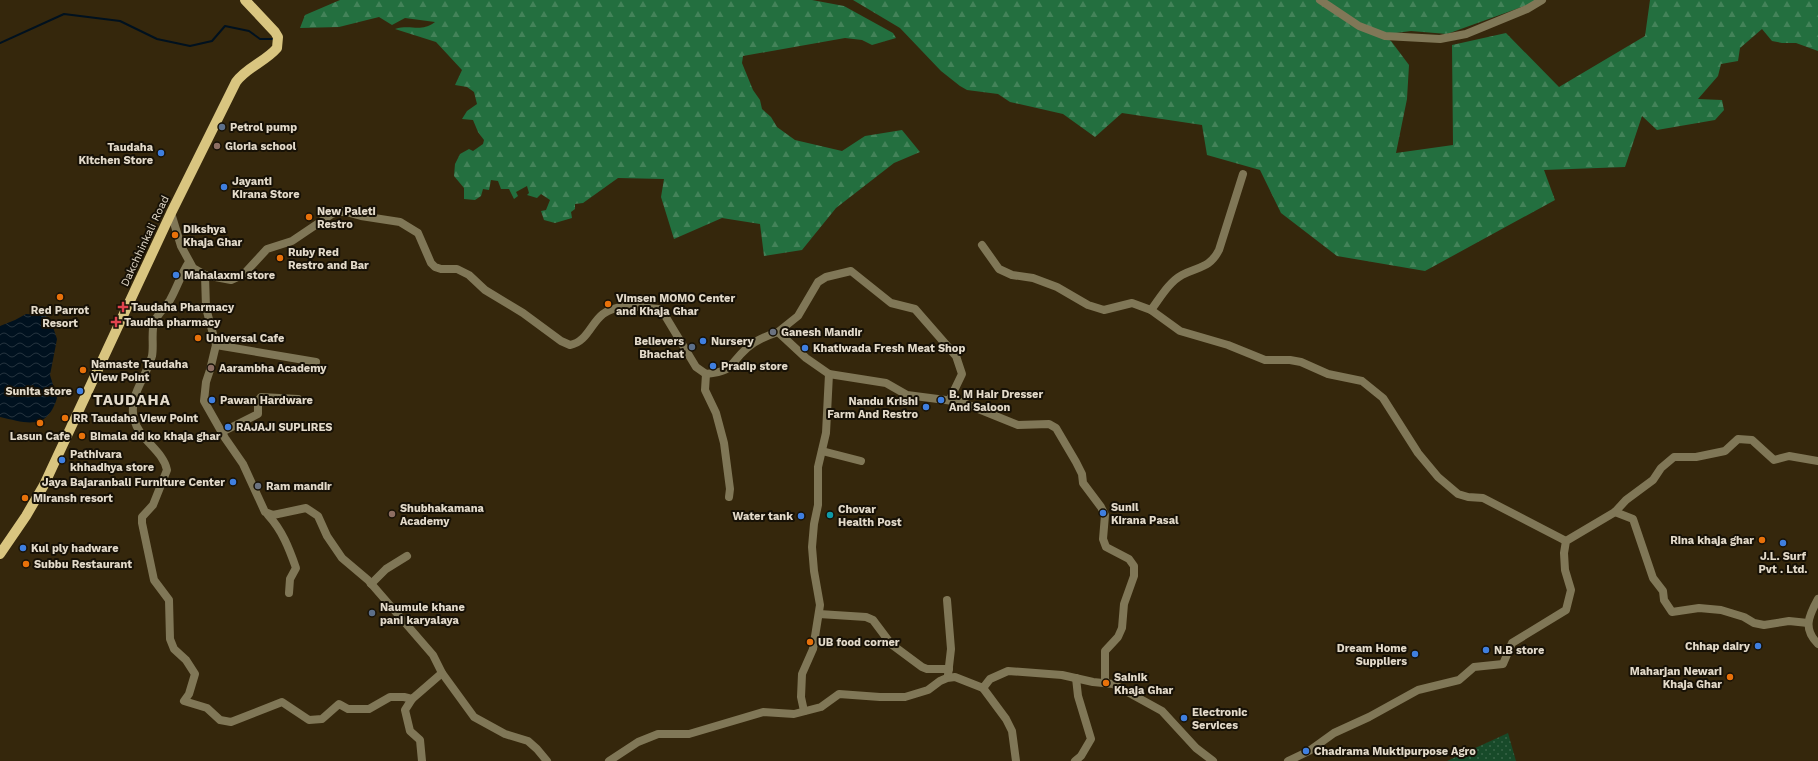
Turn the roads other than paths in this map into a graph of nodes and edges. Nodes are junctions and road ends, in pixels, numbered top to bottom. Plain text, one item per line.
1 (245, 0) edge
2 (1320, 0) edge
3 (1542, 0) edge
4 (1243, 174) dead end
5 (171, 213) junction
6 (982, 245) dead end
7 (189, 262) junction
8 (205, 275) junction
9 (1151, 310) junction
10 (778, 332) junction
11 (216, 345) junction
12 (316, 362) dead end
13 (706, 374) junction
14 (829, 374) junction
15 (298, 399) dead end
16 (950, 399) junction
17 (222, 432) junction
18 (822, 451) junction
19 (861, 461) dead end
20 (1818, 461) edge
21 (729, 497) dead end
22 (1614, 512) junction
23 (268, 515) junction
24 (1566, 541) junction
25 (0, 554) edge
26 (407, 556) dead end
27 (371, 584) junction
28 (288, 593) dead end
29 (1818, 599) edge
30 (947, 600) dead end
31 (819, 614) junction
32 (1808, 623) junction
33 (1818, 644) edge
34 (442, 673) junction
35 (948, 674) junction
36 (1076, 678) junction
37 (1105, 683) junction
38 (983, 688) junction
39 (412, 699) junction
40 (804, 711) junction
41 (422, 761) edge
42 (547, 761) edge
43 (609, 761) edge
44 (1016, 761) edge
45 (1075, 761) edge
46 (1213, 761) edge
47 (1288, 761) edge

1 - 5 main road, Dakchhinkali Road
2 - 3 street
4 - 9 street
5 - 7 street
5 - 25 main road, Dakchhinkali Road
6 - 9 street
7 - 8 street
7 - 39 street
8 - 11 street
8 - 13 street
9 - 24 street
10 - 13 street
10 - 14 street
10 - 16 street
11 - 12 street
11 - 17 street
13 - 21 street
14 - 16 street
14 - 18 street
15 - 17 street
16 - 37 street
17 - 23 street
18 - 19 street
18 - 31 street
20 - 22 street
22 - 24 street
22 - 32 street
23 - 27 street
23 - 28 street
24 - 47 street
26 - 27 street
27 - 34 street
29 - 32 street
30 - 35 street
31 - 35 street
31 - 40 street
32 - 33 street
34 - 39 street
34 - 42 street
35 - 38 street
35 - 40 street
36 - 37 street
36 - 38 street
36 - 45 street
37 - 46 street
38 - 44 street
39 - 41 street
40 - 43 street

